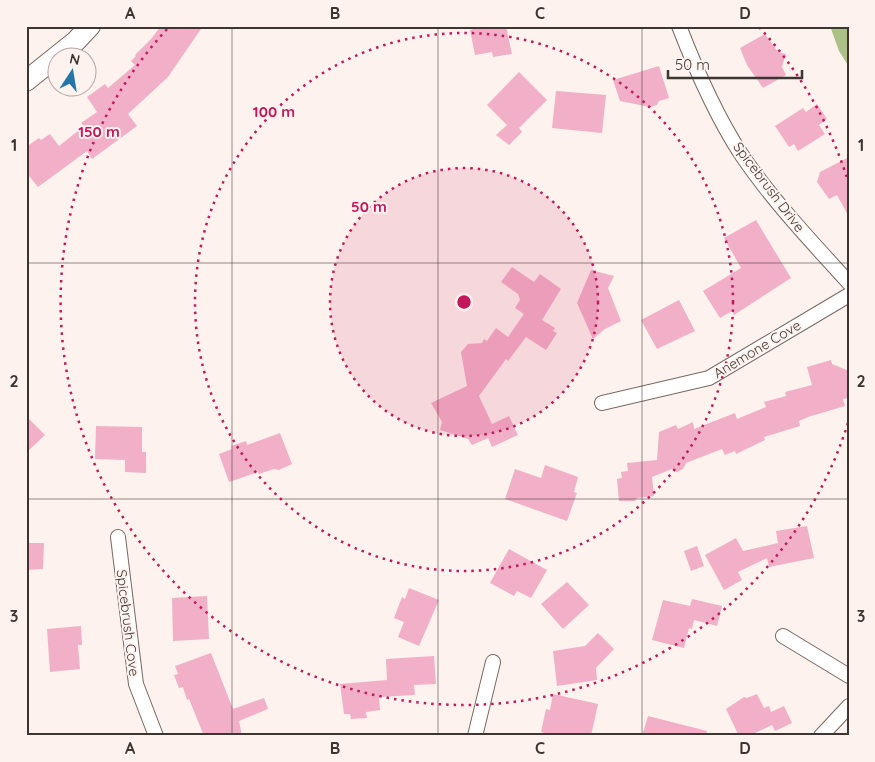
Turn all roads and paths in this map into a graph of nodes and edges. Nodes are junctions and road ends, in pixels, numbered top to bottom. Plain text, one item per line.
1 (90, 26) edge
2 (679, 26) edge
3 (26, 82) edge
4 (849, 283) edge
5 (849, 295) edge
6 (602, 403) dead end
7 (118, 537) dead end
8 (783, 636) dead end
9 (493, 662) dead end
10 (849, 676) edge
11 (849, 706) edge
12 (156, 736) edge
13 (475, 736) edge
14 (821, 736) edge

1 - 3 street
2 - 4 street, Spicebrush Drive
5 - 6 street, Anemone Cove
7 - 12 street, Spicebrush Cove
8 - 10 street
9 - 13 street
11 - 14 street

